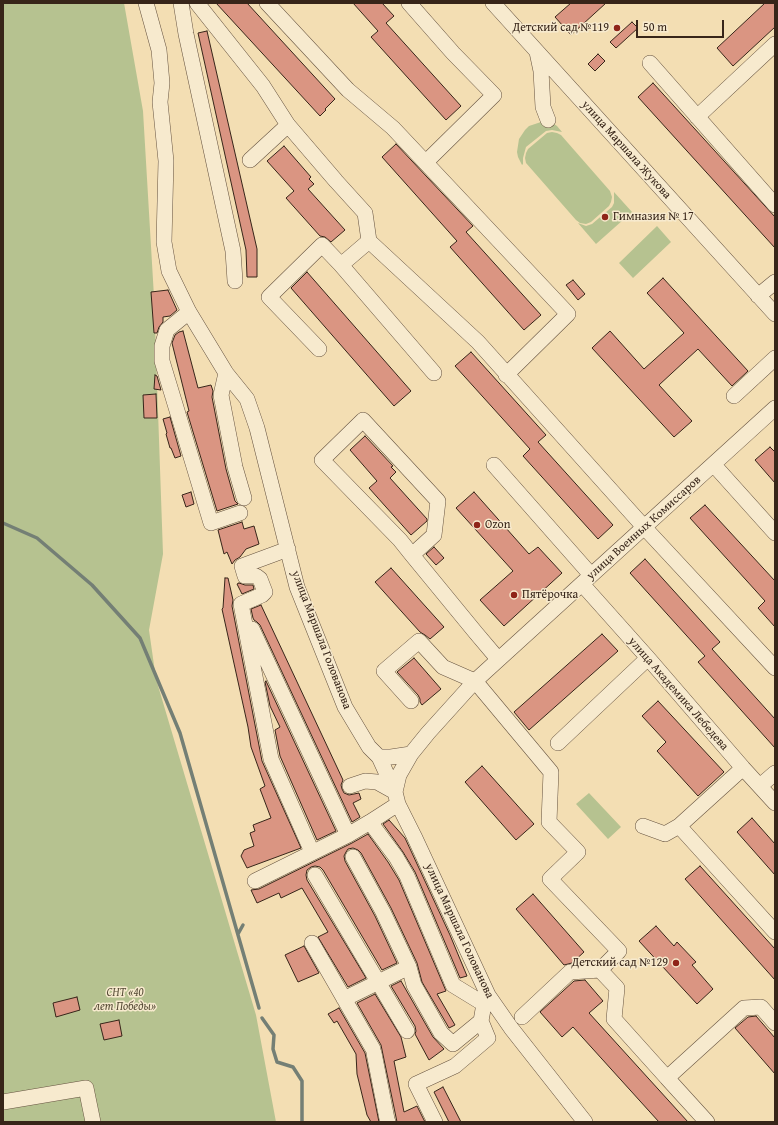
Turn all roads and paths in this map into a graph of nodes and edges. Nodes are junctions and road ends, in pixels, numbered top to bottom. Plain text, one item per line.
1 (146, 3) edge
2 (181, 3) edge
3 (197, 3) edge
4 (267, 3) edge
5 (409, 3) edge
6 (493, 3) edge
7 (775, 44) edge
8 (538, 52) junction
9 (650, 63) dead end
10 (696, 117) junction
11 (548, 120) dead end
12 (288, 125) junction
13 (250, 160) dead end
14 (426, 162) junction
15 (775, 203) edge
16 (369, 241) junction
17 (340, 265) junction
18 (235, 281) dead end
19 (775, 282) edge
20 (758, 296) junction
21 (188, 312) junction
22 (775, 314) edge
23 (319, 349) dead end
24 (775, 358) edge
25 (226, 373) junction
26 (434, 373) dead end
27 (506, 374) junction
28 (734, 396) dead end
29 (775, 409) edge
30 (714, 465) junction
31 (494, 466) dead end
32 (244, 498) dead end
33 (240, 513) dead end
34 (644, 527) junction
35 (775, 533) edge
36 (288, 549) junction
37 (412, 555) junction
38 (586, 580) junction
39 (241, 604) junction
40 (648, 658) junction
41 (498, 659) junction
42 (775, 668) edge
43 (475, 681) junction
44 (411, 701) dead end
45 (558, 743) dead end
46 (411, 754) junction
47 (379, 756) junction
48 (742, 768) junction
49 (775, 772) edge
50 (350, 786) dead end
51 (760, 786) junction
52 (396, 798) junction
53 (775, 803) edge
54 (370, 822) junction
55 (643, 826) dead end
56 (679, 826) junction
57 (348, 834) junction
58 (312, 852) junction
59 (353, 857) dead end
60 (316, 874) dead end
61 (255, 880) dead end
62 (775, 932) edge
63 (312, 943) dead end
64 (409, 967) junction
65 (600, 970) junction
66 (377, 982) junction
67 (344, 999) junction
68 (486, 1000) junction
69 (522, 1017) dead end
70 (481, 1021) junction
71 (775, 1023) edge
72 (407, 1031) dead end
73 (668, 1078) junction
74 (3, 1102) edge
75 (93, 1122) edge
76 (388, 1122) edge
77 (435, 1122) edge
78 (585, 1122) edge
79 (707, 1122) edge

1 - 21 street, улица Маршала Голованова
2 - 18 street
3 - 12 street
4 - 14 street
5 - 14 street
6 - 8 street, улица Маршала Жукова
7 - 10 street
8 - 11 street
8 - 20 street, улица Маршала Жукова
9 - 10 street
10 - 15 street
12 - 13 street
12 - 16 street
14 - 27 street
16 - 17 street
16 - 27 street
17 - 23 street
17 - 26 street
19 - 20 street
20 - 22 street, улица Маршала Жукова
21 - 25 street, улица Маршала Голованова
21 - 33 street
24 - 28 street
25 - 32 street
25 - 36 street, улица Маршала Голованова
27 - 34 street
29 - 30 street, улица Военных Комиссаров
30 - 34 street, улица Военных Комиссаров
30 - 35 street
31 - 38 street, улица Академика Лебедева
34 - 38 street, улица Военных Комиссаров
34 - 42 street
36 - 39 street
36 - 47 street, улица Маршала Голованова
37 - 37 street
37 - 41 street
38 - 40 street, улица Академика Лебедева
38 - 41 street, улица Военных Комиссаров
39 - 57 street
39 - 58 street
40 - 45 street
40 - 48 street, улица Академика Лебедева
41 - 43 street, улица Военных Комиссаров
43 - 44 street
43 - 46 street, улица Военных Комиссаров
43 - 65 street
46 - 47 street
46 - 52 street, улица Военных Комиссаров
47 - 52 street, улица Маршала Голованова
48 - 51 street, улица Академика Лебедева
48 - 56 street
49 - 51 street
50 - 52 street
51 - 53 street, улица Академика Лебедева
52 - 54 street
52 - 68 street, улица Маршала Голованова
54 - 57 street
54 - 68 street
55 - 56 street
56 - 62 street
57 - 58 street
58 - 61 street
59 - 64 street
60 - 66 street
63 - 67 street
64 - 66 street
64 - 70 street
65 - 69 street
65 - 73 street
66 - 67 street
66 - 72 street
67 - 76 street
68 - 70 street
68 - 78 street, улица Маршала Голованова
70 - 77 street
71 - 73 street
73 - 79 street
74 - 75 street

